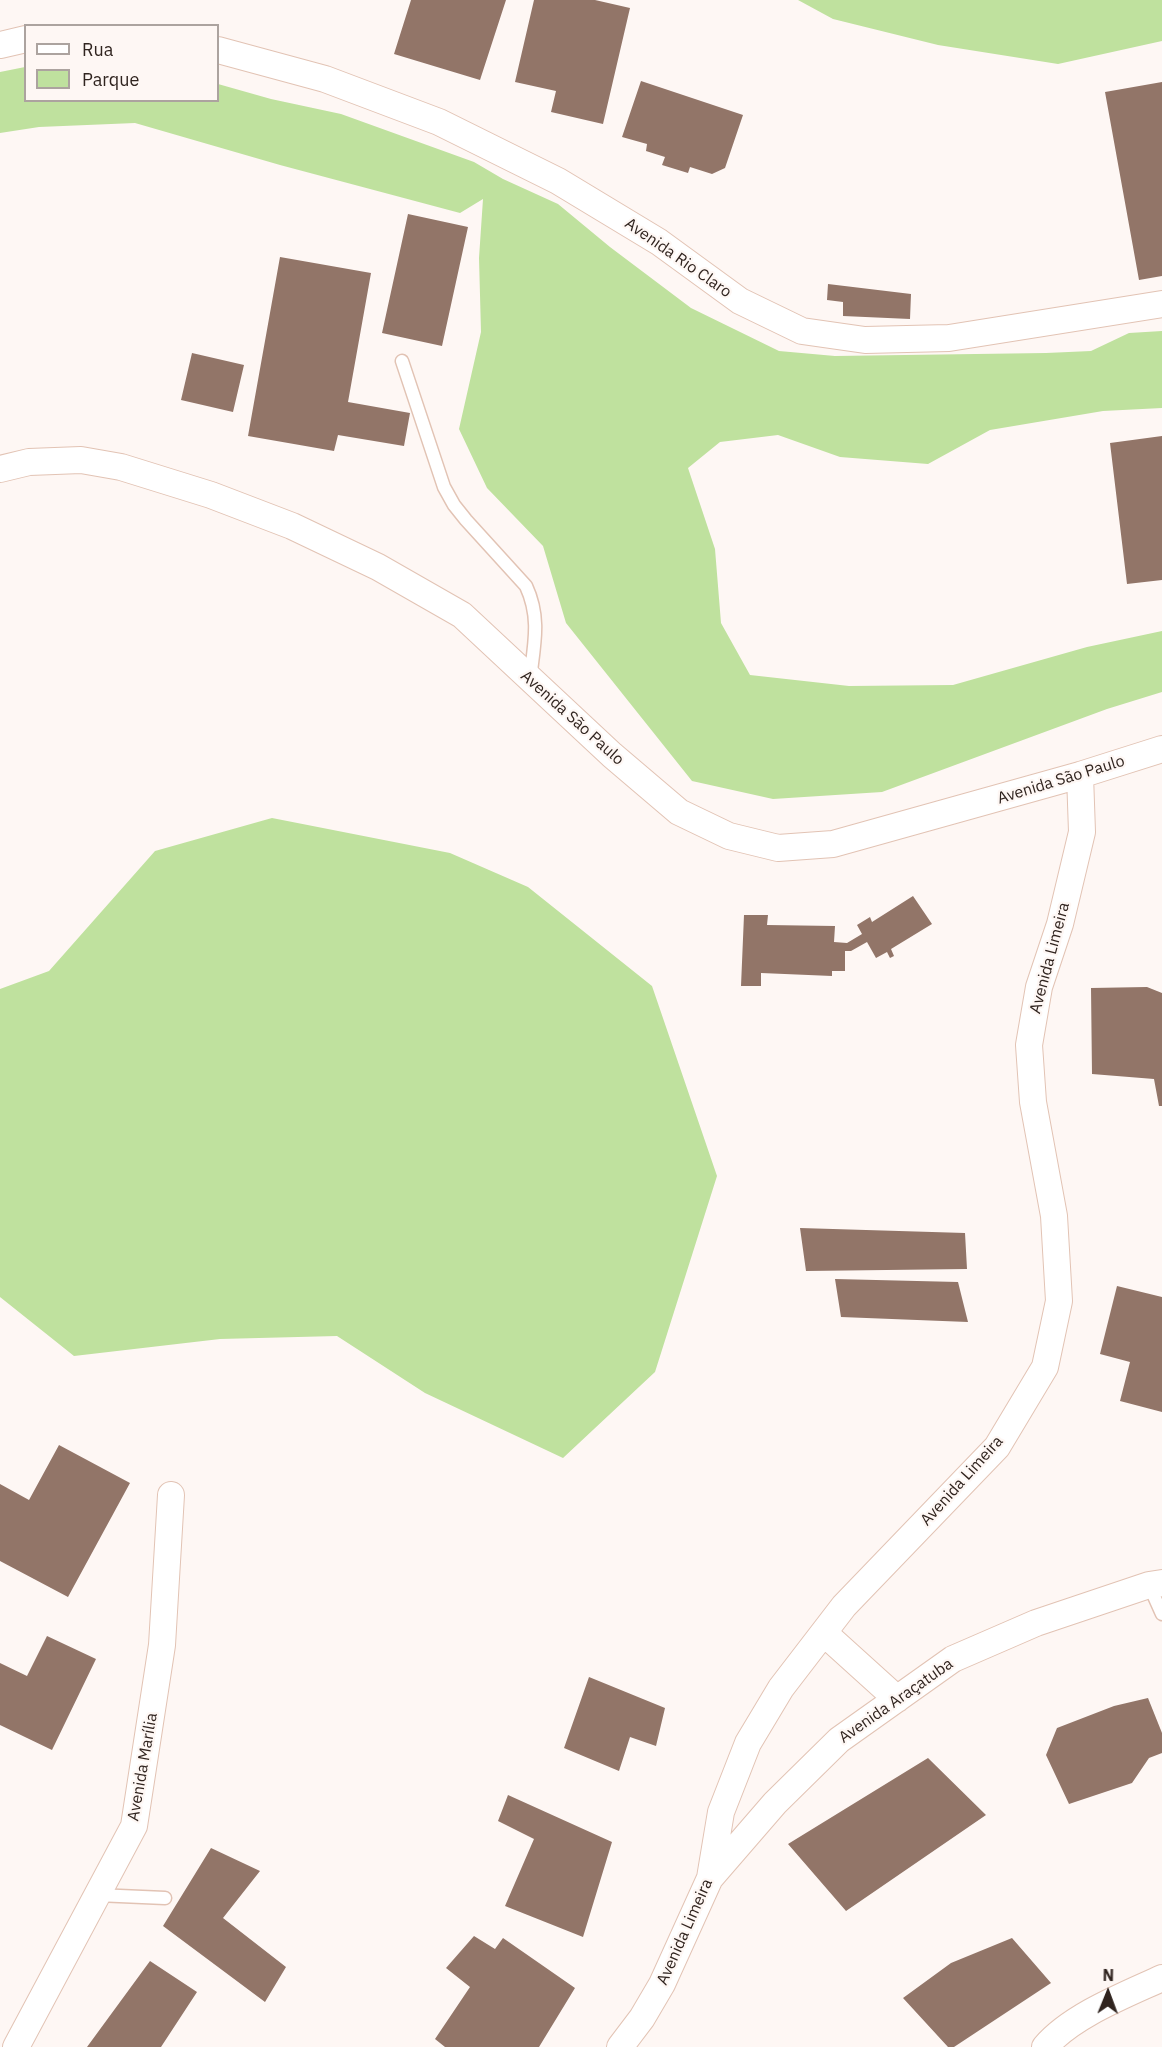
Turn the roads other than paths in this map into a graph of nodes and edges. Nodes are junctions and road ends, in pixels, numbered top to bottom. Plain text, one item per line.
1 (24, 39) edge
2 (0, 45) edge
3 (219, 50) edge
4 (1162, 304) edge
5 (402, 361) dead end
6 (0, 468) edge
7 (530, 680) junction
8 (1162, 749) edge
9 (1080, 775) junction
10 (171, 1495) dead end
11 (1155, 1584) edge
12 (1162, 1614) edge
13 (824, 1633) junction
14 (897, 1700) junction
15 (710, 1878) junction
16 (97, 1895) junction
17 (165, 1898) dead end
18 (1162, 1978) edge
19 (16, 2047) edge
20 (620, 2047) edge
21 (1045, 2047) edge

1 - 2 street
3 - 4 street, Avenida Rio Claro
5 - 7 lane
6 - 7 street, Avenida São Paulo
7 - 9 street, Avenida São Paulo
8 - 9 street, Avenida São Paulo
9 - 13 street, Avenida Limeira
10 - 16 street, Avenida Marília
11 - 12 lane
11 - 14 street, Avenida Araçatuba
13 - 14 street
13 - 15 street, Avenida Limeira
14 - 15 street, Avenida Araçatuba
15 - 20 street, Avenida Limeira
16 - 17 lane
16 - 19 street, Avenida Marília
18 - 21 street

